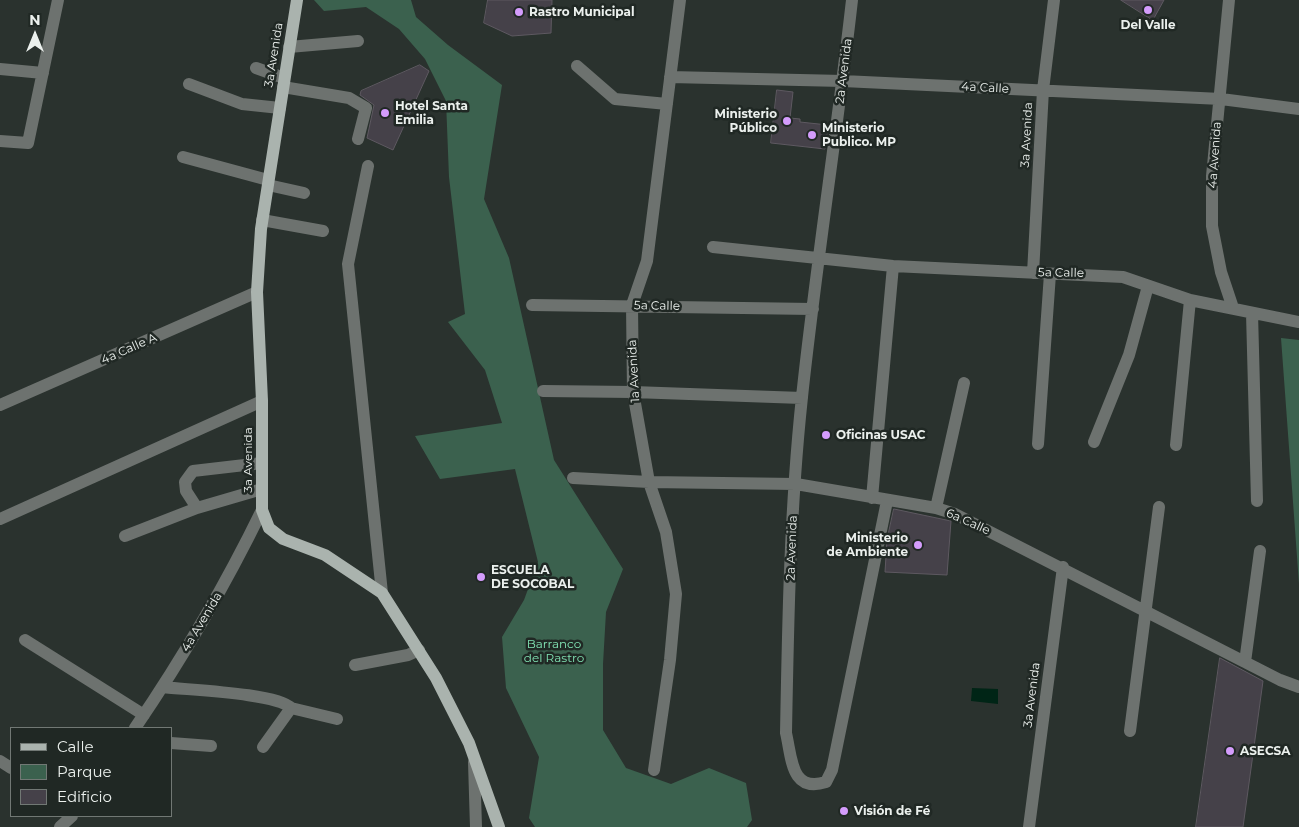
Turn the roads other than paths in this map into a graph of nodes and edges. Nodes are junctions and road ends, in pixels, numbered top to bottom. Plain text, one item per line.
1 (58, 0) edge
2 (297, 0) edge
3 (680, 0) edge
4 (852, 0) edge
5 (1054, 0) edge
6 (1230, 0) edge
7 (358, 41) dead end
8 (289, 48) junction
9 (577, 66) dead end
10 (256, 68) dead end
11 (0, 69) edge
12 (43, 73) junction
13 (670, 76) junction
14 (843, 81) junction
15 (284, 83) junction
16 (189, 84) dead end
17 (1043, 90) junction
18 (1221, 99) junction
19 (667, 104) junction
20 (280, 108) junction
21 (1299, 109) edge
22 (358, 138) dead end
23 (0, 141) edge
24 (183, 157) dead end
25 (368, 166) dead end
26 (268, 182) junction
27 (304, 193) dead end
28 (262, 220) junction
29 (324, 231) dead end
30 (713, 247) dead end
31 (818, 259) junction
32 (893, 266) junction
33 (1033, 273) junction
34 (1050, 274) junction
35 (1148, 286) junction
36 (257, 292) junction
37 (1190, 300) junction
38 (532, 305) dead end
39 (632, 305) junction
40 (1233, 308) junction
41 (813, 309) junction
42 (1252, 313) junction
43 (1299, 322) edge
44 (964, 383) dead end
45 (543, 392) dead end
46 (634, 392) junction
47 (802, 398) junction
48 (262, 401) junction
49 (0, 405) edge
50 (1094, 442) dead end
51 (1038, 444) dead end
52 (1176, 445) dead end
53 (262, 463) junction
54 (573, 478) dead end
55 (649, 482) junction
56 (796, 484) junction
57 (262, 489) junction
58 (872, 498) junction
59 (887, 501) junction
60 (1257, 502) dead end
61 (1159, 507) dead end
62 (197, 508) junction
63 (936, 508) junction
64 (262, 510) junction
65 (0, 518) edge
66 (125, 536) dead end
67 (1260, 551) dead end
68 (1063, 567) junction
69 (382, 593) junction
70 (1147, 611) junction
71 (24, 640) dead end
72 (419, 650) junction
73 (1245, 662) junction
74 (355, 665) dead end
75 (1299, 687) edge
76 (163, 688) junction
77 (291, 708) junction
78 (144, 715) junction
79 (336, 718) dead end
80 (136, 727) edge
81 (1130, 730) dead end
82 (172, 743) edge
83 (211, 746) dead end
84 (264, 747) dead end
85 (474, 757) junction
86 (654, 770) dead end
87 (71, 817) edge
88 (60, 827) edge
89 (476, 827) edge
90 (499, 827) edge
91 (1029, 827) edge

1 - 12 street
2 - 8 main road, 3a Avenida
3 - 13 street, 1a Avenida
4 - 14 street, 2a Avenida
5 - 17 street, 3a Avenida
6 - 18 street, 4a Avenida
7 - 8 street
8 - 15 main road, 3a Avenida
9 - 19 street
10 - 15 street
11 - 12 street
12 - 23 street
13 - 14 street, 4a Calle
13 - 19 street, 1a Avenida
14 - 17 street, 4a Calle
14 - 31 street, 2a Avenida
15 - 20 main road, 3a Avenida
15 - 22 street
16 - 20 street
17 - 18 street, 4a Calle
17 - 33 street, 3a Avenida
18 - 21 street, 4a Calle
18 - 40 street, 4a Avenida
19 - 39 street, 1a Avenida
20 - 26 main road, 3a Avenida
24 - 26 street
25 - 69 street
26 - 27 street
26 - 28 main road, 3a Avenida
28 - 29 street
28 - 36 main road, 3a Avenida
30 - 31 street, 5a Calle
31 - 32 street, 5a Calle
31 - 41 street, 2a Avenida
32 - 33 street, 5a Calle
32 - 58 street
33 - 34 street, 5a Calle
34 - 35 street, 5a Calle
34 - 51 street
35 - 37 street, 5a Calle
35 - 50 street
36 - 48 main road, 3a Avenida
36 - 49 street, 4a Calle A
37 - 40 street, 5a Calle
37 - 52 street
38 - 39 street, 5a Calle
39 - 41 street, 5a Calle
39 - 46 street, 1a Avenida
40 - 42 street, 5a Calle
41 - 47 street, 2a Avenida
42 - 43 street, 5a Calle
42 - 60 street
44 - 63 street
45 - 46 street
46 - 47 street
46 - 55 street, 1a Avenida
47 - 56 street, 2a Avenida
48 - 53 main road, 3a Avenida
48 - 65 street
53 - 57 main road, 3a Avenida
53 - 62 street
54 - 55 street, 6a Calle
55 - 56 street, 6a Calle
55 - 86 street, 1a Avenida
56 - 58 street, 6a Calle
56 - 59 street, 2a Avenida
57 - 62 street
57 - 64 main road, 3a Avenida
58 - 59 street, 6a Calle
59 - 63 street, 6a Calle
61 - 70 street
62 - 66 street
63 - 68 street, 6a Calle
64 - 69 main road, 3a Avenida
64 - 76 street, 4a Avenida
67 - 73 street
68 - 70 street, 6a Calle
68 - 91 street, 3a Avenida
69 - 72 main road, 3a Avenida
70 - 73 street, 6a Calle
70 - 81 street
71 - 78 street
72 - 74 street
72 - 85 main road, 3a Avenida
73 - 75 street, 6a Calle
76 - 77 street
76 - 78 street, 4a Avenida
77 - 79 street
77 - 84 street
78 - 80 street, 4a Avenida
82 - 83 street
85 - 89 street
85 - 90 main road, 3a Avenida
87 - 88 street

